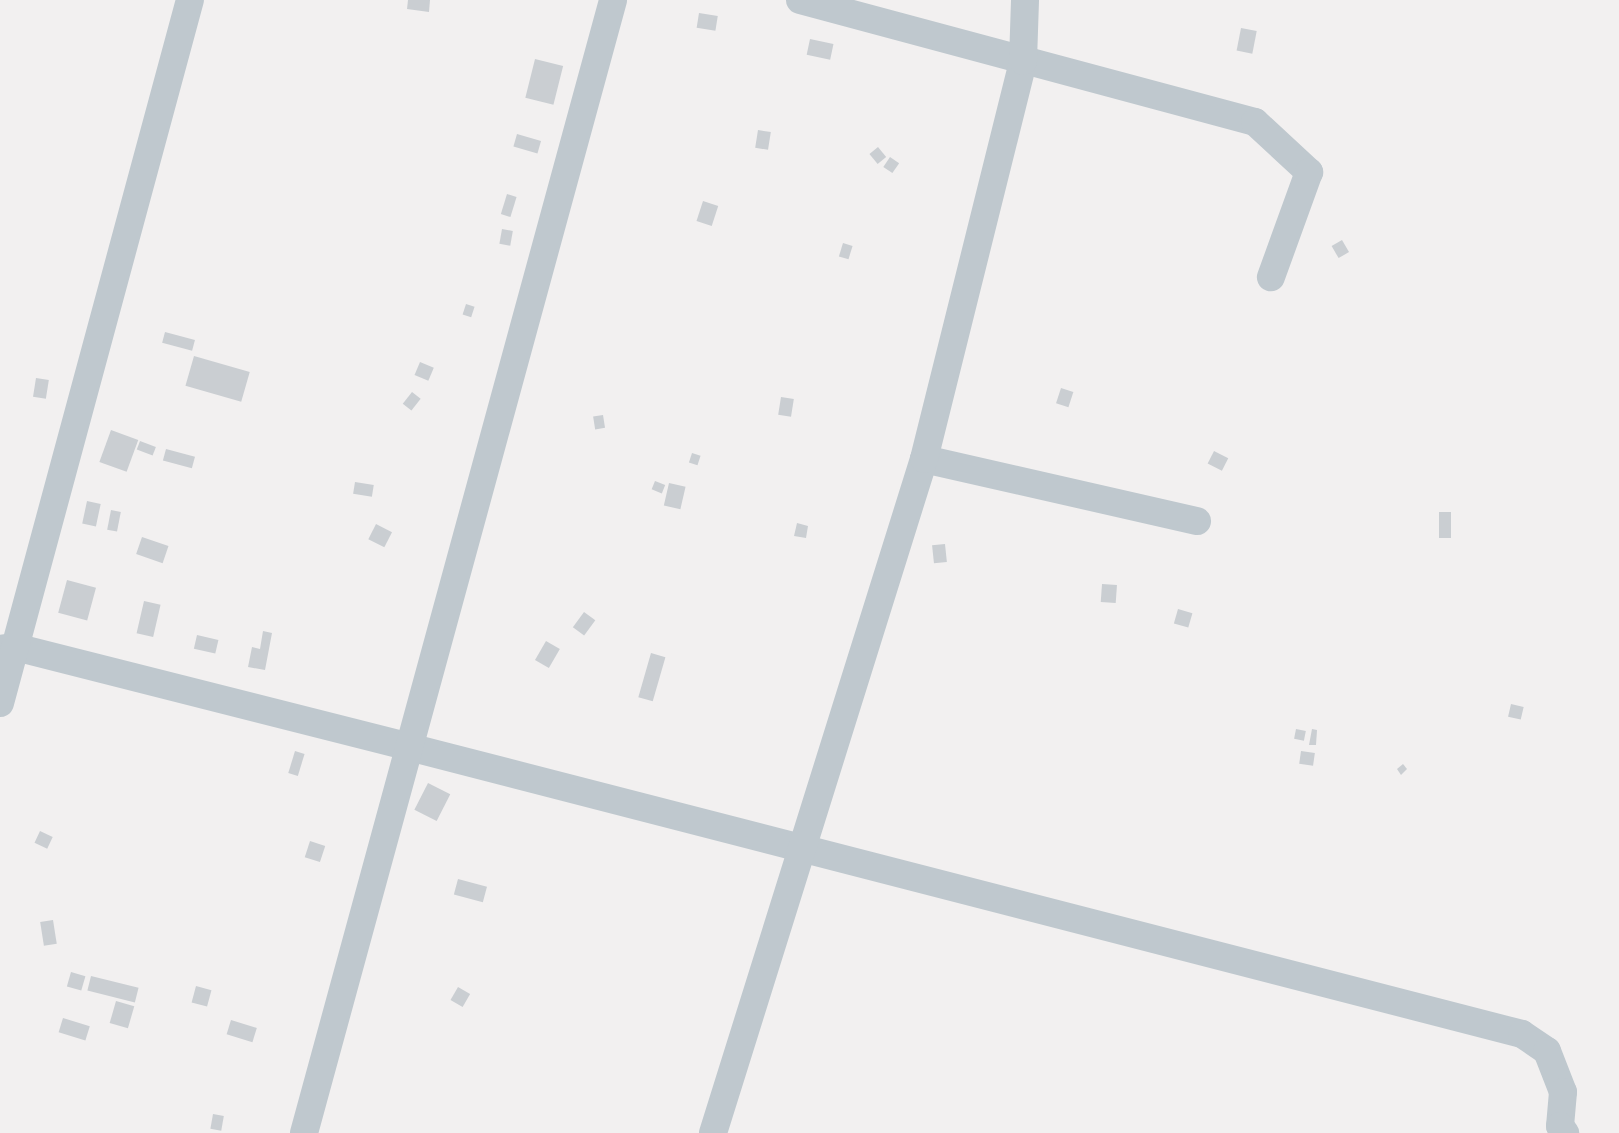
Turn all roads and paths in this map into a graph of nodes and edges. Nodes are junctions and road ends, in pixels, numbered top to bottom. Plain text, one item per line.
1 (190, 0) edge
2 (613, 0) edge
3 (800, 0) edge
4 (1025, 0) edge
5 (1023, 61) junction
6 (1271, 277) dead end
7 (924, 459) junction
8 (1197, 521) dead end
9 (8, 648) edge
10 (0, 703) edge
11 (409, 747) junction
12 (802, 848) junction
13 (304, 1133) edge
14 (713, 1133) edge
15 (1564, 1133) edge

1 - 9 street
2 - 11 street
3 - 5 street
4 - 5 street
5 - 6 street
5 - 7 street
7 - 8 street
7 - 12 street
9 - 10 street
9 - 11 street
11 - 12 street
11 - 13 street
12 - 14 street
12 - 15 street

